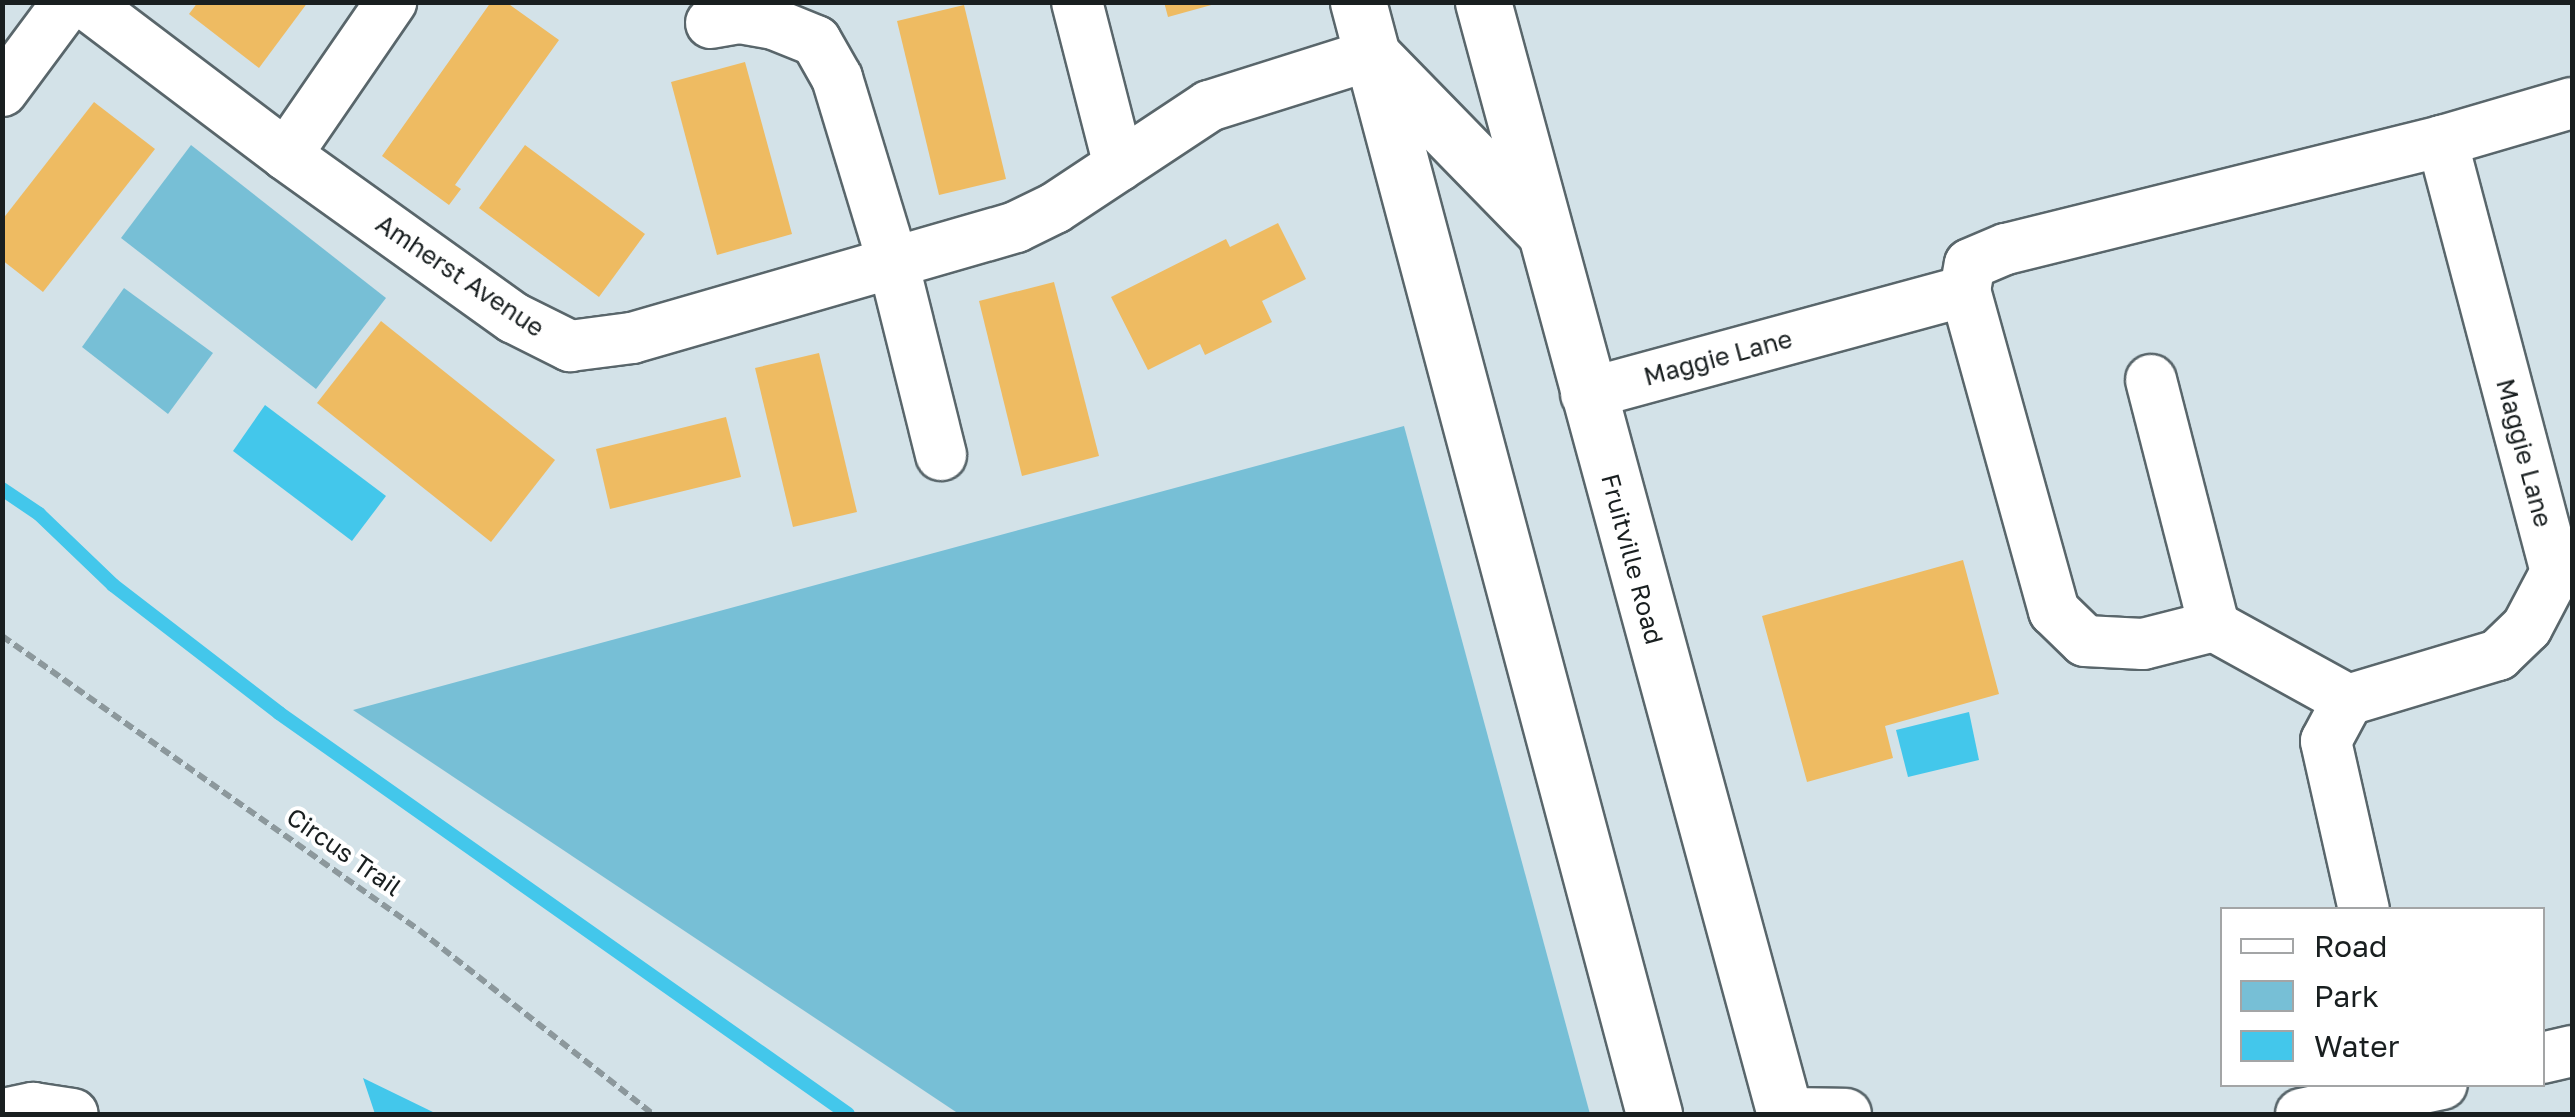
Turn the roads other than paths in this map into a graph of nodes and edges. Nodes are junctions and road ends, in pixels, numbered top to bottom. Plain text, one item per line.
1 (68, 2) edge
2 (84, 2) edge
3 (391, 2) edge
4 (1077, 2) edge
5 (1358, 2) edge
6 (1483, 2) edge
7 (711, 23) dead end
8 (1372, 54) junction
9 (2, 91) edge
10 (2572, 103) edge
11 (2442, 141) junction
12 (286, 155) junction
13 (1119, 166) junction
14 (1543, 230) junction
15 (894, 262) junction
16 (1965, 290) junction
17 (2151, 380) dead end
18 (1586, 394) junction
19 (941, 455) dead end
20 (2214, 626) junction
21 (2348, 700) junction
22 (2363, 907) edge
23 (2572, 1050) edge
24 (2545, 1057) edge
25 (2420, 1087) edge
26 (4, 1114) edge
27 (74, 1114) edge
28 (1654, 1114) edge
29 (1784, 1114) edge
30 (1846, 1114) edge
31 (2302, 1114) edge

1 - 9 street
2 - 12 street, Amherst Avenue
3 - 12 street
4 - 13 street
5 - 8 main road
6 - 14 main road, Fruitville Road
7 - 15 street
8 - 13 street, Amherst Avenue
8 - 14 main road
8 - 28 main road
10 - 11 street
11 - 16 street
11 - 21 street, Maggie Lane
12 - 15 street, Amherst Avenue
13 - 15 street, Amherst Avenue
14 - 18 main road, Fruitville Road
15 - 19 street
16 - 18 street, Maggie Lane
16 - 20 street
17 - 20 street
18 - 29 main road, Fruitville Road
20 - 21 street
21 - 22 street
23 - 24 street
25 - 31 street
26 - 27 street
29 - 30 street

